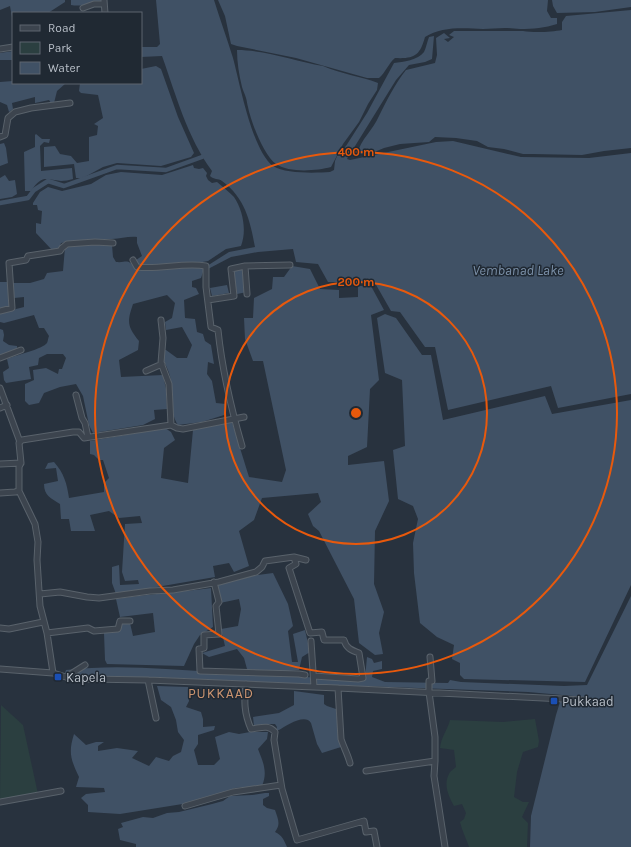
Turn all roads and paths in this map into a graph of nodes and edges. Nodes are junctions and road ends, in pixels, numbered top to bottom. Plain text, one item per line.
1 (104, 2) edge
2 (83, 8) dead end
3 (106, 12) edge
4 (12, 47) edge
5 (0, 49) edge
6 (70, 102) dead end
7 (0, 136) edge
8 (113, 243) dead end
9 (133, 260) dead end
10 (290, 265) dead end
11 (245, 266) junction
12 (247, 294) dead end
13 (208, 300) junction
14 (0, 311) edge
15 (161, 320) dead end
16 (21, 350) dead end
17 (0, 358) edge
18 (162, 364) junction
19 (146, 371) dead end
20 (0, 388) edge
21 (76, 394) dead end
22 (7, 405) junction
23 (0, 408) edge
24 (244, 417) dead end
25 (234, 419) junction
26 (171, 425) junction
27 (88, 437) junction
28 (20, 442) junction
29 (242, 446) dead end
30 (21, 463) junction
31 (0, 464) edge
32 (19, 491) junction
33 (0, 493) edge
34 (294, 557) junction
35 (306, 560) dead end
36 (214, 582) junction
37 (40, 594) junction
38 (130, 621) dead end
39 (43, 622) junction
40 (0, 628) edge
41 (47, 633) junction
42 (311, 641) dead end
43 (430, 657) dead end
44 (85, 665) dead end
45 (0, 669) edge
46 (53, 673) junction
47 (305, 676) dead end
48 (314, 676) junction
49 (66, 677) junction
50 (148, 680) junction
51 (246, 684) junction
52 (314, 687) junction
53 (338, 688) junction
54 (429, 692) junction
55 (583, 700) dead end
56 (156, 718) dead end
57 (435, 760) junction
58 (350, 763) dead end
59 (366, 771) dead end
60 (281, 785) junction
61 (61, 791) dead end
62 (0, 802) edge
63 (185, 806) dead end
64 (377, 847) edge
65 (446, 847) edge

1 - 2 street
1 - 3 street
4 - 5 street
6 - 7 street
8 - 14 street
9 - 13 street
10 - 11 street
11 - 12 street
11 - 13 street
13 - 25 street
15 - 18 street
16 - 17 street
18 - 19 street
18 - 26 street
20 - 22 street
21 - 27 street
22 - 23 street
22 - 28 street
24 - 25 street
25 - 26 street
25 - 29 street
26 - 27 street
27 - 28 street
28 - 30 street
30 - 31 street
30 - 32 street
32 - 33 street
32 - 37 street
34 - 35 street
34 - 36 street
34 - 48 street
36 - 37 street
36 - 47 street
37 - 39 street
38 - 41 street
39 - 40 street
39 - 41 street
41 - 46 street
42 - 48 street
43 - 54 street
44 - 49 street
45 - 46 street
46 - 49 street
48 - 52 street
49 - 50 street
50 - 51 street
50 - 56 street
51 - 52 street
51 - 60 street
52 - 53 street
53 - 54 street
53 - 58 street
54 - 55 street
54 - 57 street
57 - 59 street
57 - 65 street
60 - 63 street
60 - 64 street
61 - 62 street

